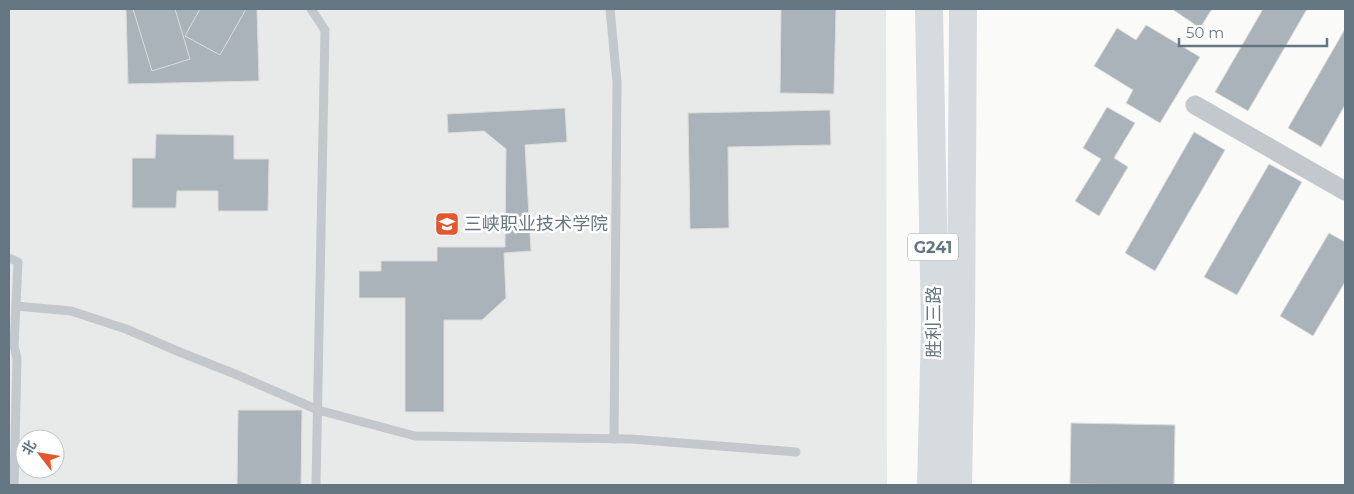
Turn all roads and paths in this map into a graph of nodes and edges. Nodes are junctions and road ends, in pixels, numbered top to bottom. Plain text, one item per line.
1 (311, 9) edge
2 (610, 9) edge
3 (929, 9) edge
4 (963, 9) edge
5 (1195, 105) dead end
6 (1345, 191) edge
7 (9, 258) edge
8 (16, 306) junction
9 (11, 346) edge
10 (318, 410) junction
11 (614, 439) junction
12 (796, 452) dead end
13 (14, 485) edge
14 (316, 485) edge
15 (931, 485) edge
16 (958, 485) edge

1 - 10 lane
2 - 11 lane
3 - 15 main road, 胜利三路 / G241
4 - 16 main road, 胜利三路 / G241
5 - 6 street
7 - 8 lane
8 - 9 lane
8 - 10 lane
9 - 13 lane
10 - 11 lane
10 - 14 lane
11 - 12 lane

